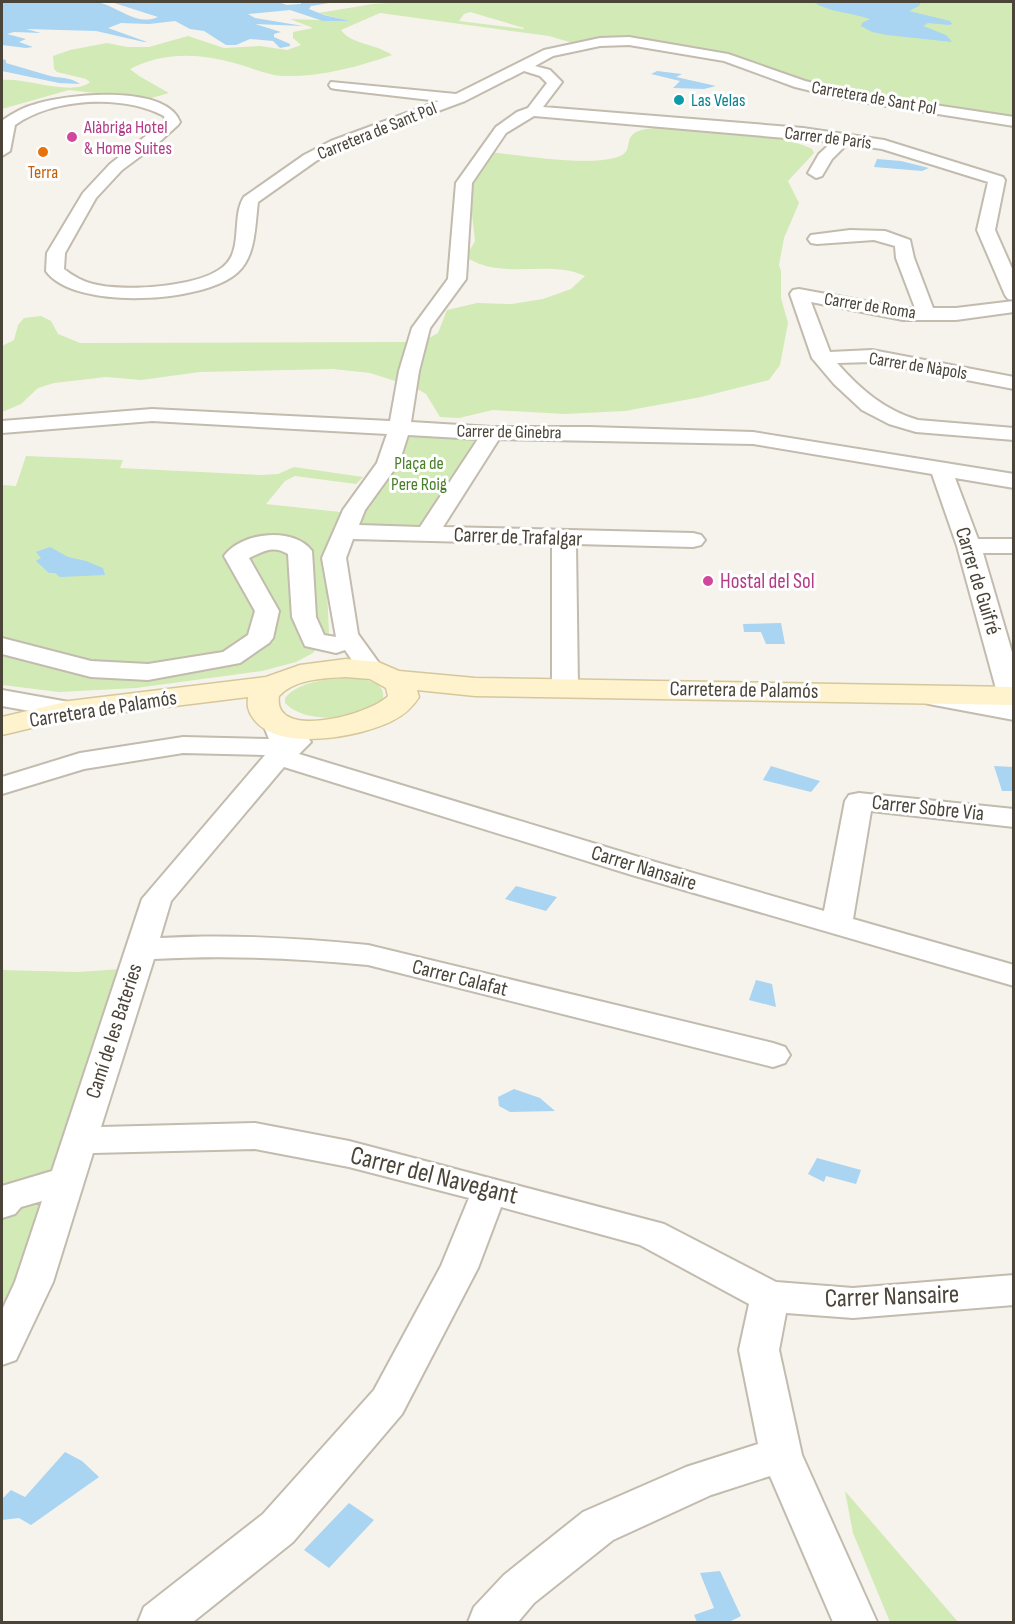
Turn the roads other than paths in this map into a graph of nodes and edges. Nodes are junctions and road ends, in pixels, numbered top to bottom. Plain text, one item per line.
1 (524, 67) junction
2 (336, 85) dead end
3 (460, 98) junction
4 (533, 111) junction
5 (1014, 122) edge
6 (843, 139) junction
7 (2, 151) edge
8 (816, 173) dead end
9 (817, 239) dead end
10 (1014, 295) edge
11 (1014, 306) edge
12 (926, 314) junction
13 (822, 358) junction
14 (1014, 382) edge
15 (2, 427) edge
16 (399, 429) junction
17 (492, 433) junction
18 (1014, 434) edge
19 (940, 467) junction
20 (1014, 481) edge
21 (344, 532) junction
22 (427, 534) junction
23 (564, 538) junction
24 (693, 540) dead end
25 (969, 546) junction
26 (1014, 546) edge
27 (341, 639) junction
28 (2, 646) edge
29 (311, 671) junction
30 (388, 685) junction
31 (565, 687) junction
32 (2, 698) edge
33 (1013, 701) edge
34 (69, 710) junction
35 (274, 716) junction
36 (2, 726) edge
37 (2, 786) edge
38 (1014, 818) edge
39 (837, 924) junction
40 (140, 950) junction
41 (1014, 976) edge
42 (773, 1055) dead end
43 (79, 1140) junction
44 (66, 1181) junction
45 (490, 1190) junction
46 (2, 1204) edge
47 (1014, 1290) edge
48 (770, 1297) junction
49 (2, 1349) edge
50 (781, 1455) junction
51 (160, 1623) edge
52 (490, 1623) edge
53 (855, 1623) edge

1 - 3 street, Carretera de Sant Pol
1 - 4 street
1 - 5 street, Carretera de Sant Pol
2 - 3 street
3 - 7 street, Carretera de Sant Pol
4 - 6 street, Carrer de París
4 - 16 street
6 - 8 street
6 - 10 street, Carrer de París
9 - 12 street
11 - 12 street, Carrer de Roma
12 - 13 street, Carrer de Roma
13 - 14 street, Carrer de Nàpols
13 - 18 street
15 - 16 street, Carrer de Ginebra
16 - 17 street, Carrer de Ginebra
16 - 21 street
17 - 19 street, Carrer de Ginebra
17 - 22 street
19 - 20 street, Carrer de Ginebra
19 - 25 street, Carrer de Guifré
21 - 22 street, Carrer de Trafalgar
21 - 27 street
22 - 23 street, Carrer de Trafalgar
23 - 24 street, Carrer de Trafalgar
23 - 31 street
25 - 26 street
25 - 33 street, Carrer de Guifré
27 - 28 street
27 - 29 street
27 - 30 street
29 - 30 main road
29 - 35 main road
30 - 31 main road, Carretera de Palamós
30 - 35 main road, Carretera de Palamós
31 - 33 main road, Carretera de Palamós
32 - 34 street
34 - 35 main road, Carretera de Palamós
34 - 36 main road, Carretera de Palamós
35 - 37 street
35 - 39 street, Carrer Nansaire
35 - 40 street, Camí de les Bateries
38 - 39 street, Carrer Sobre Via
39 - 41 street, Carrer Nansaire
40 - 42 street, Carrer Calafat
40 - 43 street, Camí de les Bateries
43 - 44 street, Camí de les Bateries
43 - 45 street, Carrer del Navegant
44 - 46 street
44 - 49 street, Camí de les Bateries
45 - 48 street, Carrer del Navegant
45 - 51 street
47 - 48 street, Carrer Nansaire
48 - 50 street
50 - 52 street
50 - 53 street

